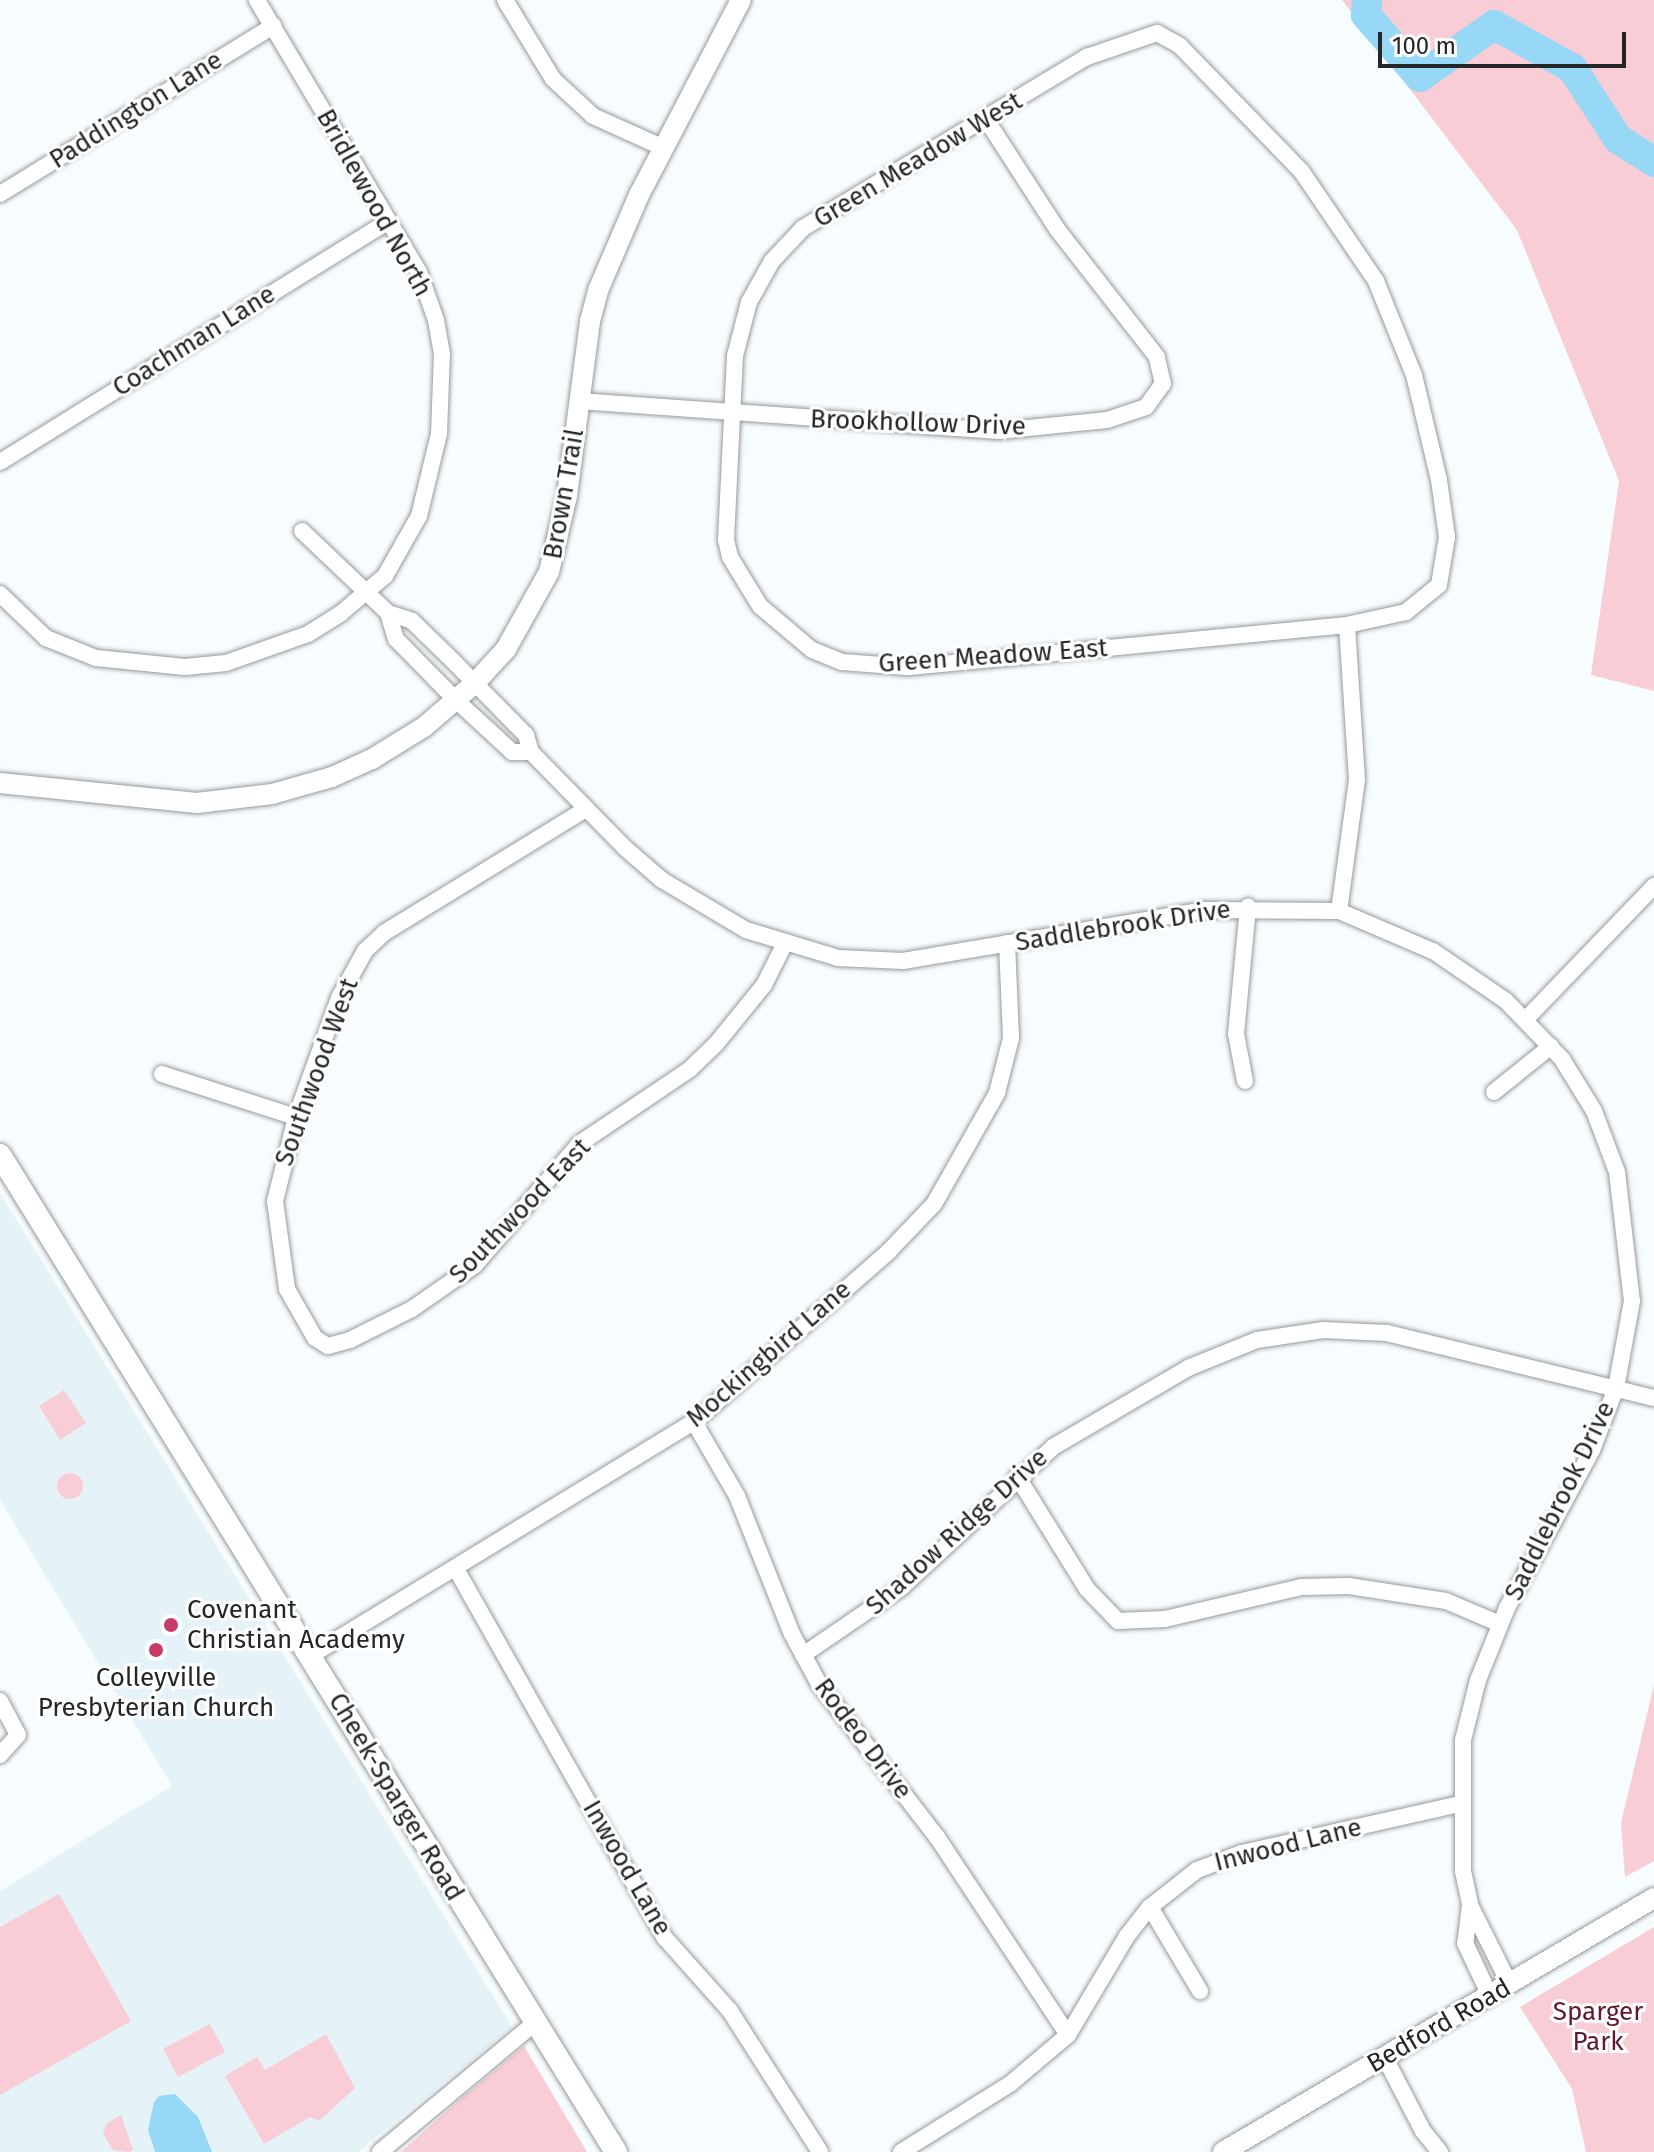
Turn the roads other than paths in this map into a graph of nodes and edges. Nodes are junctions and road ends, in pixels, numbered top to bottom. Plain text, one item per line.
1 (257, 0) edge
2 (505, 0) edge
3 (741, 0) edge
4 (273, 26) junction
5 (987, 121) junction
6 (664, 148) junction
7 (0, 194) edge
8 (388, 221) junction
9 (579, 401) junction
10 (732, 415) junction
11 (0, 462) edge
12 (302, 531) dead end
13 (367, 593) junction
14 (0, 594) edge
15 (388, 613) junction
16 (1347, 625) junction
17 (475, 683) junction
18 (457, 701) junction
19 (531, 752) junction
20 (0, 783) edge
21 (586, 809) junction
22 (1654, 886) edge
23 (1248, 907) junction
24 (1339, 911) junction
25 (785, 943) junction
26 (1007, 943) junction
27 (1526, 1019) junction
28 (1551, 1046) junction
29 (162, 1074) dead end
30 (1245, 1081) dead end
31 (1494, 1092) dead end
32 (296, 1117) junction
33 (0, 1155) edge
34 (328, 1346) joint
35 (1616, 1388) junction
36 (1654, 1398) edge
37 (694, 1422) junction
38 (1017, 1476) junction
39 (456, 1569) junction
40 (1500, 1624) junction
41 (803, 1655) junction
42 (310, 1656) junction
43 (0, 1701) edge
44 (0, 1755) edge
45 (1460, 1804) junction
46 (1654, 1898) edge
47 (1470, 1905) junction
48 (1150, 1907) junction
49 (1510, 1985) junction
50 (1200, 1991) dead end
51 (1490, 1996) junction
52 (535, 2023) junction
53 (1068, 2035) junction
54 (1385, 2058) junction
55 (380, 2152) edge
56 (616, 2152) edge
57 (820, 2152) edge
58 (901, 2152) edge
59 (1223, 2152) edge
60 (1440, 2152) edge

1 - 4 street, Bridlewood North
2 - 6 street
3 - 6 street, Brown Trail
4 - 7 street, Paddington Lane
4 - 8 street, Bridlewood North
5 - 10 street, Green Meadow West
5 - 10 street, Brookhollow Drive
5 - 16 street, Green Meadow West
6 - 9 street, Brown Trail
8 - 11 street, Coachman Lane
8 - 13 street, Bridlewood North
9 - 10 street, Brookhollow Drive
9 - 17 street, Brown Trail
10 - 16 street, Green Meadow East
12 - 13 street
13 - 14 street, Bridlewood North
13 - 15 street
15 - 17 street, Saddlebrook Drive
15 - 18 street, Saddlebrook Drive
16 - 24 street
17 - 18 street, Brown Trail
17 - 19 street, Saddlebrook Drive
18 - 19 street, Saddlebrook Drive
18 - 20 street, Brown Trail
19 - 21 street, Saddlebrook Drive
21 - 25 street, Saddlebrook Drive
21 - 32 street, Southwood West
22 - 27 street
23 - 24 street, Saddlebrook Drive
23 - 26 street, Saddlebrook Drive
23 - 30 street
24 - 27 street, Saddlebrook Drive
25 - 26 street, Saddlebrook Drive
25 - 34 street, Southwood East
26 - 37 street, Mockingbird Lane
27 - 28 street, Saddlebrook Drive
28 - 31 street
28 - 35 street, Saddlebrook Drive
29 - 32 street
32 - 34 street, Southwood West
33 - 42 main road, Cheek-Sparger Road
35 - 36 street, Shadow Ridge Drive
35 - 38 street, Shadow Ridge Drive
35 - 40 street, Saddlebrook Drive
37 - 39 street, Mockingbird Lane
37 - 41 street, Rodeo Drive
38 - 40 street
38 - 41 street, Shadow Ridge Drive
39 - 42 street, Mockingbird Lane
39 - 57 street, Inwood Lane
40 - 45 street, Saddlebrook Drive
41 - 53 street, Rodeo Drive
42 - 52 main road, Cheek-Sparger Road
43 - 44 street
45 - 47 street, Saddlebrook Drive
45 - 48 street, Inwood Lane
46 - 49 street, Bedford Road
47 - 49 street, Saddlebrook Drive
47 - 51 street, Saddlebrook Drive
48 - 50 street
48 - 53 street, Inwood Lane
49 - 51 street, Bedford Road
51 - 54 street, Bedford Road
52 - 55 street
52 - 56 main road, Cheek-Sparger Road
53 - 58 street, Inwood Lane
54 - 59 street, Bedford Road
54 - 60 street

